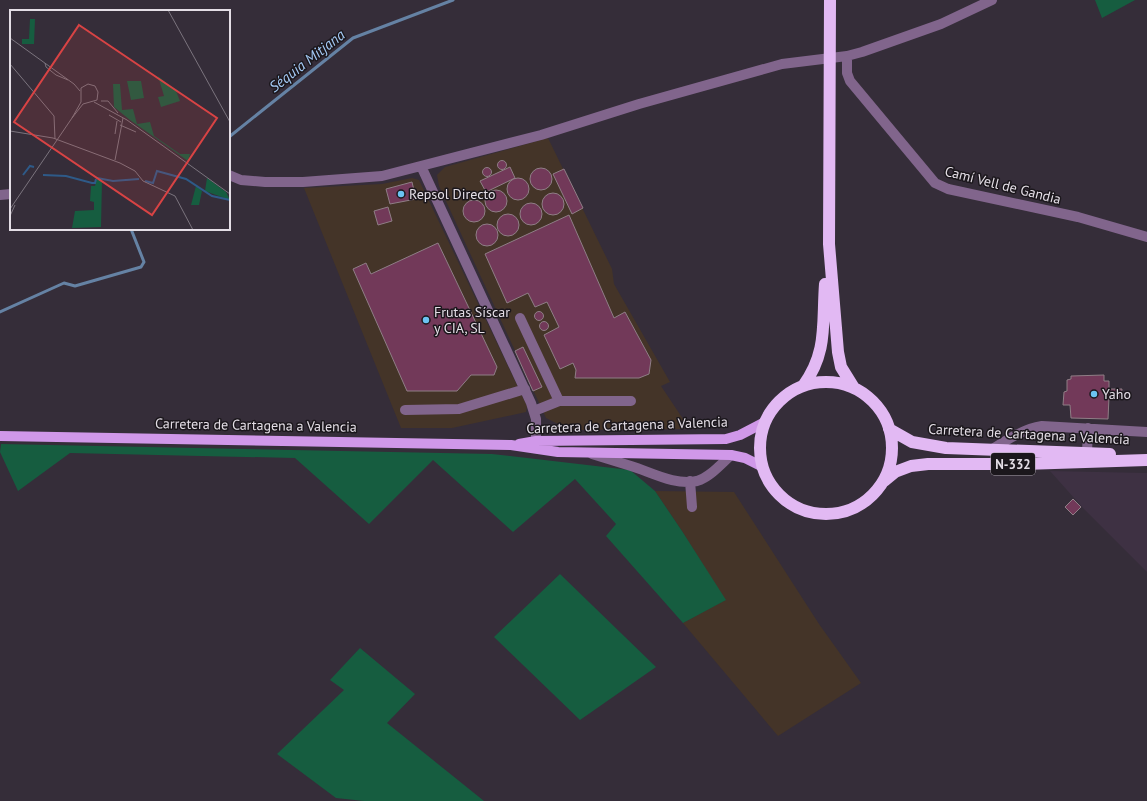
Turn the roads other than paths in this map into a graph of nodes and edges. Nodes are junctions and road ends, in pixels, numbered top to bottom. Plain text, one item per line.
1 (830, 0) edge
2 (992, 0) edge
3 (847, 56) junction
4 (829, 58) junction
5 (421, 166) junction
6 (230, 175) edge
7 (10, 194) edge
8 (0, 195) edge
9 (1147, 237) edge
10 (829, 244) junction
11 (520, 318) dead end
12 (803, 386) junction
13 (854, 388) junction
14 (525, 389) junction
15 (559, 400) junction
16 (631, 401) dead end
17 (405, 410) dead end
18 (534, 411) junction
19 (765, 422) junction
20 (1088, 428) junction
21 (889, 429) junction
22 (1147, 432) edge
23 (0, 436) edge
24 (536, 441) junction
25 (511, 445) junction
26 (994, 448) junction
27 (587, 452) junction
28 (1088, 453) junction
29 (1147, 455) edge
30 (732, 456) junction
31 (1147, 460) edge
32 (762, 466) junction
33 (690, 481) junction
34 (883, 482) junction
35 (692, 507) dead end

1 - 4 highway
2 - 3 street
3 - 4 street
3 - 9 street, Camí Vell de Gandia
4 - 5 street
4 - 10 highway
5 - 6 street
5 - 14 street
7 - 8 street
10 - 12 highway
10 - 13 highway
11 - 15 street
12 - 13 highway
12 - 19 highway
13 - 21 highway
14 - 17 street
14 - 18 street
15 - 16 street
15 - 18 street
18 - 24 street
19 - 24 main road, Carretera de Cartagena a Valencia
19 - 32 highway
20 - 22 street
20 - 26 street
20 - 28 street
21 - 26 highway, Carretera de Cartagena a Valencia / N-332
21 - 34 highway
23 - 25 main road, Carretera de Cartagena a Valencia
24 - 25 main road, Carretera de Cartagena a Valencia
25 - 27 main road, Carretera de Cartagena a Valencia
26 - 28 highway, Carretera de Cartagena a Valencia / N-332
27 - 30 main road, Carretera de Cartagena a Valencia
27 - 33 street
28 - 29 highway, Carretera de Cartagena a Valencia / N-332
30 - 32 main road, Carretera de Cartagena a Valencia
30 - 33 street
31 - 34 highway, Carretera de Cartagena a Valencia / N-332
32 - 34 highway
33 - 35 street

